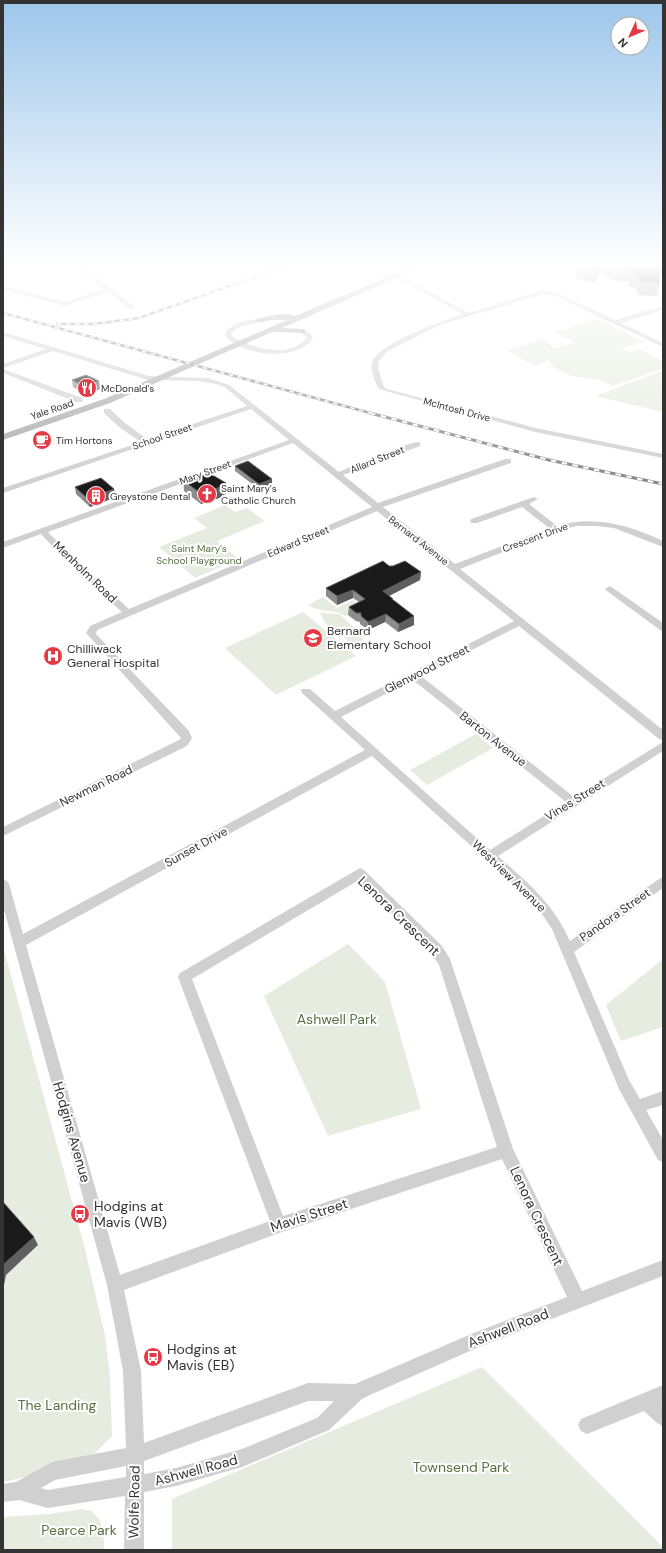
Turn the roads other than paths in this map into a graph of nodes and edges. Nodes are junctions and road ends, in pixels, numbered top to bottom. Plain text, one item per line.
1 (11, 336) edge
2 (229, 336) edge
3 (255, 336) edge
4 (309, 336) edge
5 (413, 336) edge
6 (647, 336) edge
7 (663, 344) edge
8 (53, 349) junction
9 (3, 366) edge
10 (3, 371) edge
11 (79, 400) junction
12 (107, 400) junction
13 (253, 406) junction
14 (88, 408) junction
15 (107, 411) junction
16 (3, 437) edge
17 (295, 440) junction
18 (146, 442) junction
19 (417, 444) dead end
20 (661, 453) edge
21 (508, 461) dead end
22 (337, 475) junction
23 (3, 491) edge
24 (534, 499) dead end
25 (523, 504) junction
26 (378, 507) junction
27 (474, 521) dead end
28 (555, 528) junction
29 (42, 531) junction
30 (663, 544) edge
31 (3, 545) edge
32 (454, 568) junction
33 (610, 590) dead end
34 (128, 613) junction
35 (519, 622) junction
36 (663, 628) edge
37 (414, 676) junction
38 (306, 691) dead end
39 (334, 716) junction
40 (663, 736) edge
41 (187, 738) joint
42 (663, 746) edge
43 (373, 751) junction
44 (573, 802) junction
45 (3, 832) edge
46 (489, 856) junction
47 (663, 882) edge
48 (3, 884) edge
49 (19, 943) junction
50 (568, 949) junction
51 (663, 1098) edge
52 (636, 1107) junction
53 (506, 1151) junction
54 (663, 1155) edge
55 (280, 1225) junction
56 (663, 1268) edge
57 (114, 1285) junction
58 (578, 1301) junction
59 (356, 1393) junction
60 (663, 1394) edge
61 (646, 1401) junction
62 (663, 1417) edge
63 (587, 1425) dead end
64 (135, 1455) junction
65 (135, 1486) junction
66 (11, 1492) edge
67 (134, 1550) edge

1 - 8 street, Bernard Avenue
2 - 4 street
3 - 12 main road, Yale Road
5 - 20 street, McIntosh Drive
6 - 7 street
8 - 9 street
8 - 13 street, Bernard Avenue
10 - 11 street
11 - 12 main road
11 - 14 main road
12 - 14 main road, Yale Road
12 - 15 main road
13 - 17 street, Bernard Avenue
13 - 18 street, School Street
14 - 15 main road
14 - 16 main road, Yale Road
15 - 18 street
17 - 22 street, Bernard Avenue
17 - 29 street, Mary Street
18 - 23 street, School Street
19 - 22 street, Allard Street
21 - 26 street, Edward Street
22 - 26 street, Bernard Avenue
24 - 25 street
25 - 27 street
25 - 28 street
26 - 32 street, Bernard Avenue
26 - 34 street, Edward Street
28 - 30 street, Crescent Drive
28 - 32 street, Crescent Drive
29 - 31 street, Mary Street
29 - 34 street, Menholm Road
32 - 35 street, Bernard Avenue
33 - 36 street
34 - 41 street, Edward Street
35 - 37 street, Glenwood Street
35 - 40 street, Bernard Avenue
37 - 39 street, Glenwood Street
37 - 44 street, Barton Avenue
38 - 39 street, Westview Avenue
39 - 43 street, Westview Avenue
41 - 45 street, Newman Road
42 - 44 street, Vines Street
43 - 46 street, Westview Avenue
43 - 49 street, Sunset Drive
44 - 46 street, Vines Street
46 - 50 street, Westview Avenue
47 - 50 street, Pandora Street
48 - 49 street, Hodgins Avenue
49 - 57 street, Hodgins Avenue
50 - 52 street, Westview Avenue
51 - 52 street
52 - 54 street, Westview Avenue
53 - 55 street, Mavis Street
53 - 55 street, Lenora Crescent
53 - 58 street, Lenora Crescent
55 - 57 street, Mavis Street
56 - 58 street, Ashwell Road
57 - 64 street, Hodgins Avenue
58 - 59 street, Ashwell Road
59 - 64 street, Ashwell Road
59 - 65 street, Ashwell Road
60 - 61 street
61 - 62 street
61 - 63 street
64 - 65 street, Wolfe Road
64 - 66 street, Ashwell Road
65 - 66 street, Ashwell Road
65 - 67 street, Wolfe Road

